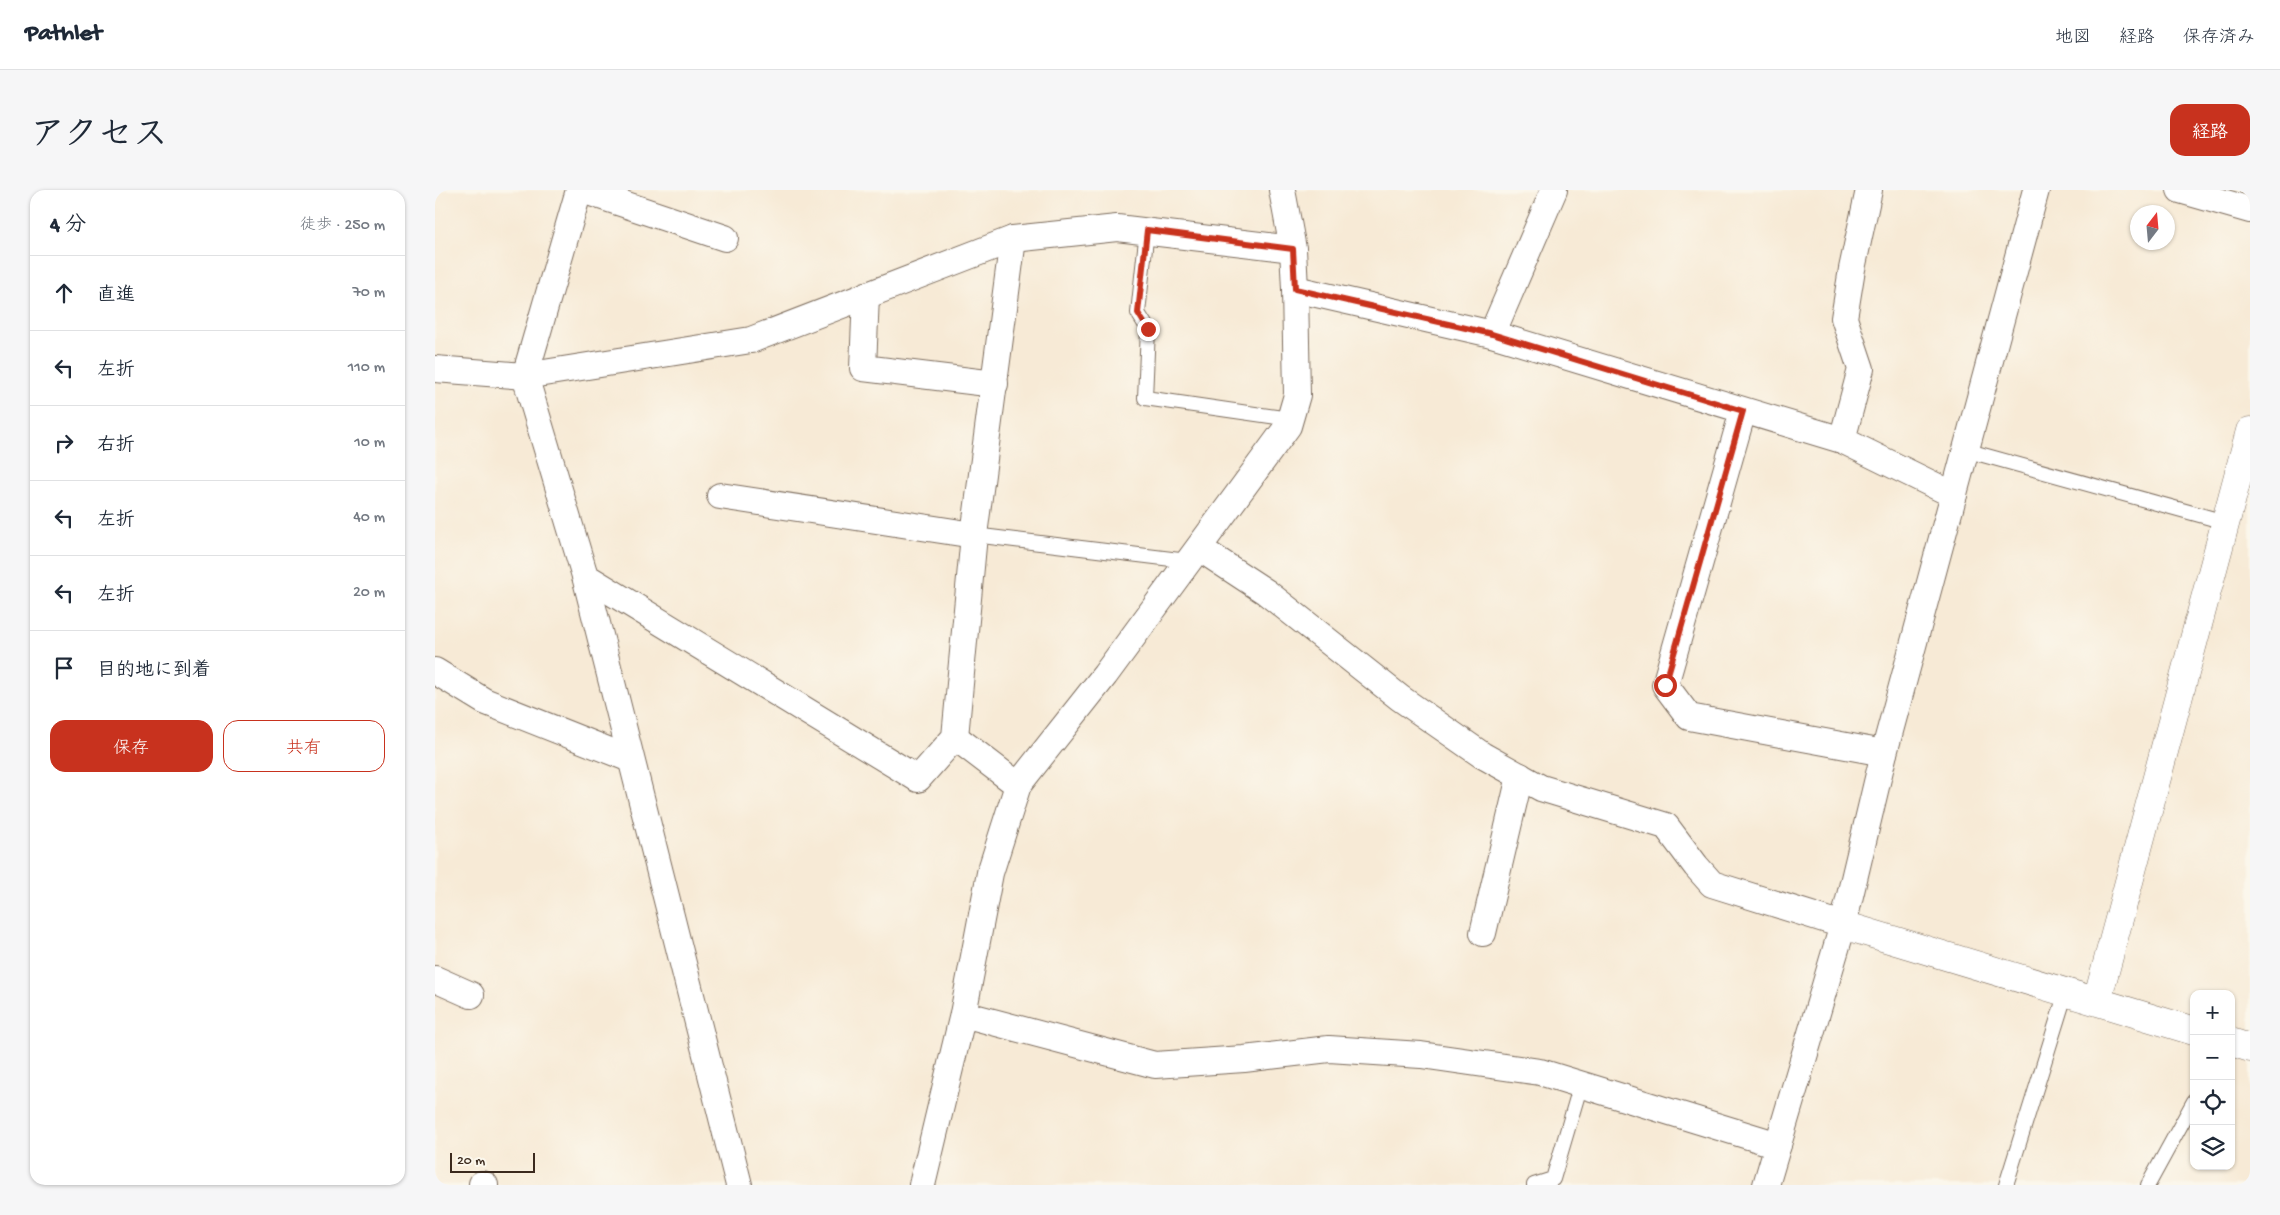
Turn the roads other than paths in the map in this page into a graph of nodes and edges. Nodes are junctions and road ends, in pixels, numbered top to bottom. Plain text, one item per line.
1 (580, 190) edge
2 (1282, 190) edge
3 (1554, 190) edge
4 (1869, 190) edge
5 (2036, 190) edge
6 (2180, 190) edge
7 (2250, 210) edge
8 (1147, 230) junction
9 (725, 238) dead end
10 (1013, 239) junction
11 (1293, 249) junction
12 (1295, 289) junction
13 (866, 295) junction
14 (1492, 334) junction
15 (435, 369) edge
16 (525, 376) junction
17 (995, 384) junction
18 (1743, 411) junction
19 (1290, 419) junction
20 (2250, 431) edge
21 (1842, 440) junction
22 (1965, 450) junction
23 (1954, 495) junction
24 (720, 496) dead end
25 (2225, 522) junction
26 (974, 535) junction
27 (1194, 554) junction
28 (585, 576) junction
29 (435, 671) edge
30 (955, 737) junction
31 (1884, 754) junction
32 (630, 759) junction
33 (1520, 776) junction
34 (1018, 785) junction
35 (1843, 924) junction
36 (1483, 933) dead end
37 (435, 979) edge
38 (2066, 992) junction
39 (471, 995) dead end
40 (2097, 1001) junction
41 (963, 1014) junction
42 (2190, 1030) edge
43 (2235, 1043) edge
44 (2250, 1048) edge
45 (1581, 1084) junction
46 (2190, 1108) edge
47 (1778, 1145) junction
48 (739, 1185) edge
49 (922, 1185) edge
50 (1534, 1185) edge
51 (1766, 1185) edge
52 (2006, 1185) edge
53 (2148, 1185) edge

1 - 9 street
1 - 16 street
2 - 11 street
3 - 14 street
4 - 21 street
5 - 22 street
6 - 7 street
8 - 10 street
8 - 11 street
8 - 19 lane
10 - 13 street
10 - 17 street
11 - 12 street
12 - 14 street
12 - 19 street
13 - 16 street
13 - 17 street
14 - 18 street
15 - 16 street
16 - 28 street
17 - 26 street
18 - 21 street
18 - 31 street
19 - 27 street
20 - 25 street
21 - 23 street
22 - 23 street
22 - 25 lane
23 - 31 street
24 - 26 street
25 - 40 street
26 - 27 lane
26 - 30 street
27 - 33 street
27 - 34 street
28 - 30 street
28 - 32 street
29 - 32 street
30 - 34 street
31 - 35 street
32 - 48 street
33 - 35 street
33 - 36 street
34 - 41 street
35 - 38 street
35 - 47 street
37 - 39 street
38 - 40 street
38 - 52 lane
40 - 42 street
41 - 45 street
41 - 49 street
43 - 44 street
45 - 47 street
45 - 50 lane
46 - 53 lane
47 - 51 street

